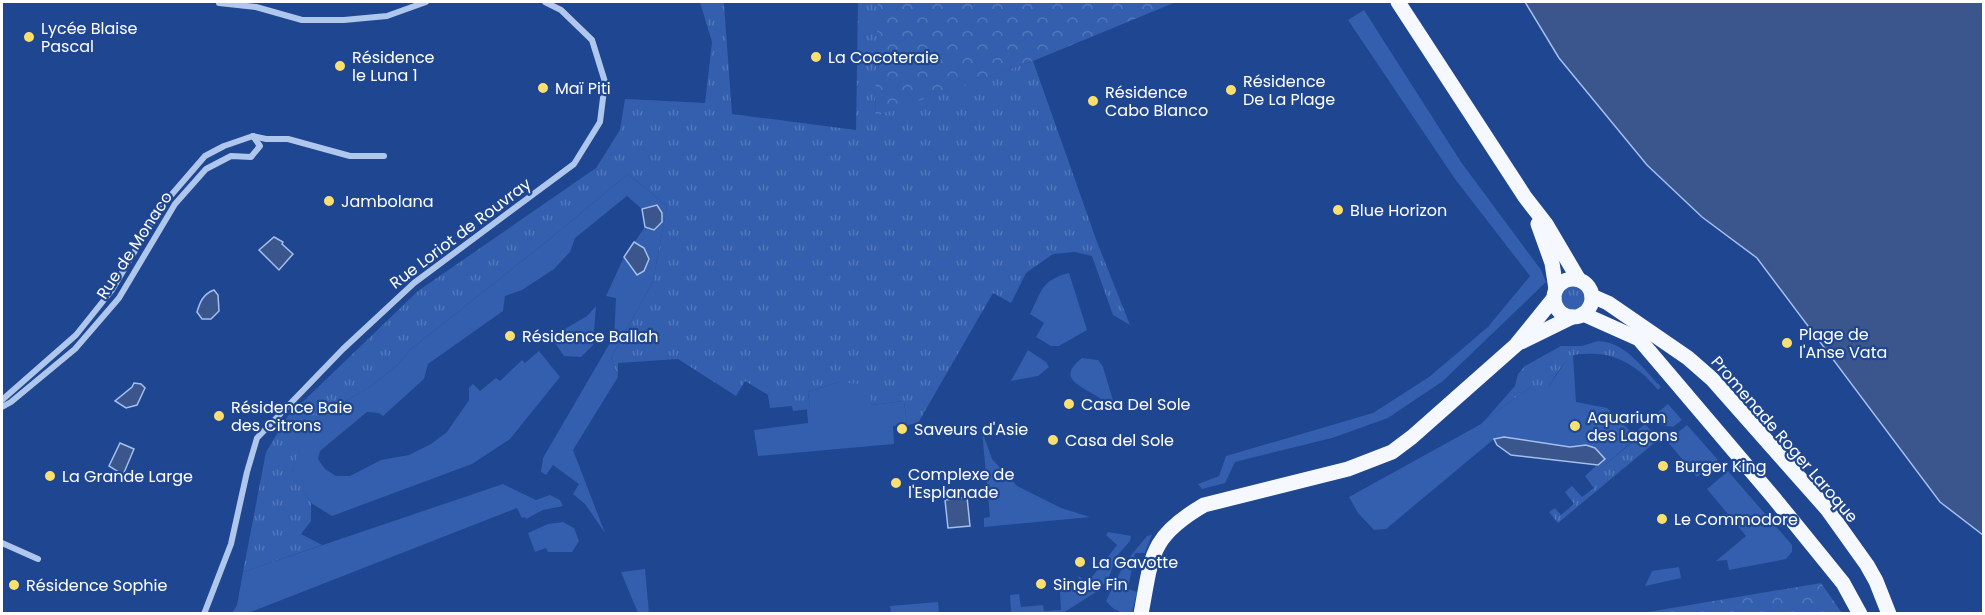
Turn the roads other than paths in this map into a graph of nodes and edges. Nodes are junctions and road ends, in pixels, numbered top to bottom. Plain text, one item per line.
1 (426, 2) edge
2 (545, 2) edge
3 (1398, 2) edge
4 (219, 3) edge
5 (253, 136) junction
6 (384, 156) dead end
7 (1525, 197) junction
8 (1579, 280) junction
9 (1555, 293) junction
10 (1592, 296) junction
11 (1577, 315) junction
12 (1516, 345) junction
13 (2, 400) edge
14 (2, 407) edge
15 (2, 543) edge
16 (38, 559) dead end
17 (204, 614) edge
18 (1141, 614) edge
19 (1860, 614) edge
20 (1889, 614) edge

1 - 4 street
2 - 17 street, Rue Loriot de Rouvray
3 - 7 main road
5 - 6 street, Rue de Monaco
5 - 13 street, Rue de Monaco
5 - 14 street, Rue de Monaco
7 - 8 main road
7 - 9 main road
8 - 9 main road
8 - 10 main road
9 - 11 main road
9 - 12 main road
10 - 11 main road
10 - 20 main road, Promenade Roger Laroque
11 - 12 main road
11 - 19 main road
12 - 18 main road
15 - 16 street

